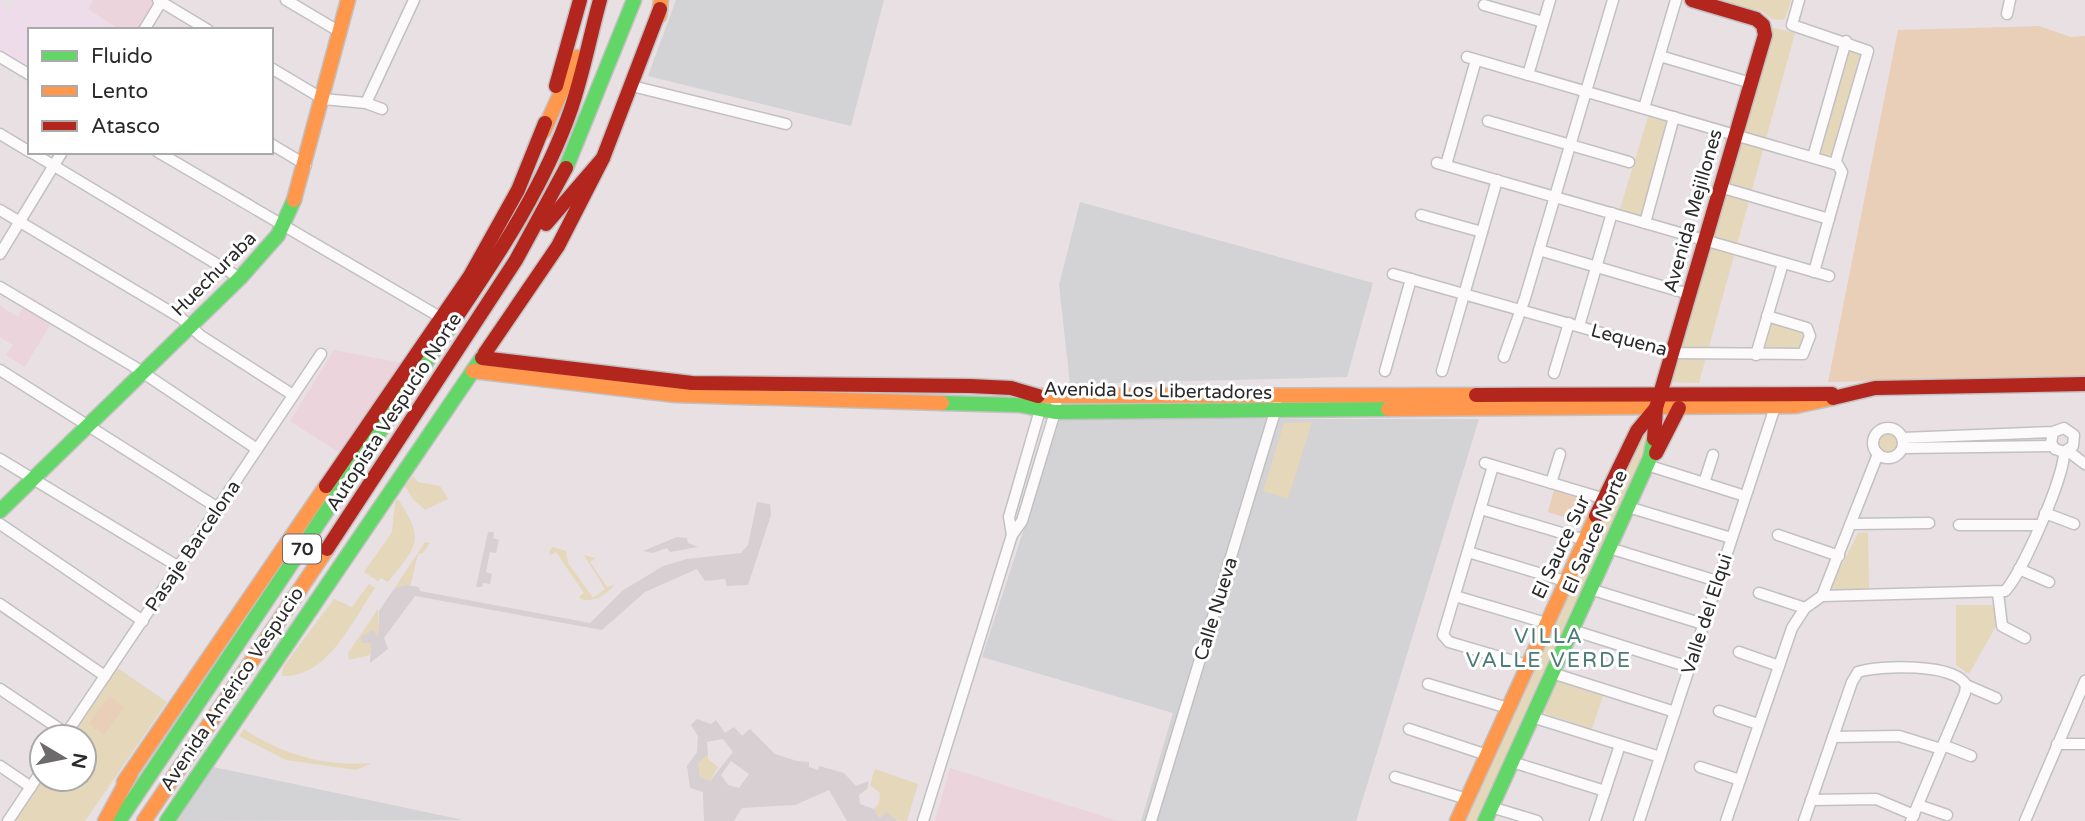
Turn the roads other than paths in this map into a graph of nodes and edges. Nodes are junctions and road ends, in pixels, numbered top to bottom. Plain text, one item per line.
1 (286, 0) edge
2 (348, 0) edge
3 (414, 0) edge
4 (580, 0) edge
5 (600, 0) edge
6 (634, 0) edge
7 (662, 0) edge
8 (1550, 0) edge
9 (1613, 0) edge
10 (1676, 0) edge
11 (1692, 0) edge
12 (1799, 0) edge
13 (2009, 0) edge
14 (159, 1) edge
15 (1484, 5) dead end
16 (2007, 14) dead end
17 (595, 18) junction
18 (1543, 22) junction
19 (145, 28) edge
20 (205, 28) edge
21 (340, 32) junction
22 (1846, 41) junction
23 (1660, 56) junction
24 (0, 57) edge
25 (273, 69) edge
26 (28, 74) edge
27 (1528, 75) junction
28 (1751, 83) junction
29 (632, 86) junction
30 (1586, 92) junction
31 (323, 99) junction
32 (366, 103) junction
33 (1644, 108) junction
34 (382, 109) dead end
35 (1674, 117) junction
36 (1488, 121) dead end
37 (786, 124) dead end
38 (543, 132) junction
39 (0, 134) edge
40 (1735, 135) junction
41 (273, 145) edge
42 (1570, 145) junction
43 (28, 151) edge
44 (33, 154) edge
45 (61, 154) edge
46 (161, 154) edge
47 (1813, 157) junction
48 (603, 158) junction
49 (1629, 162) dead end
50 (1835, 164) junction
51 (306, 165) junction
52 (54, 166) junction
53 (1497, 180) junction
54 (1720, 187) junction
55 (1555, 197) junction
56 (0, 210) edge
57 (1612, 214) junction
58 (1421, 215) dead end
59 (1829, 219) junction
60 (20, 222) junction
61 (1645, 223) junction
62 (282, 228) junction
63 (1482, 232) junction
64 (1705, 240) junction
65 (1539, 250) junction
66 (0, 254) edge
67 (516, 260) junction
68 (1783, 263) junction
69 (1597, 267) junction
70 (1814, 272) junction
71 (1393, 274) dead end
72 (1829, 276) dead end
73 (240, 278) junction
74 (1411, 279) junction
75 (0, 287) edge
76 (1464, 294) junction
77 (1689, 294) junction
78 (1520, 310) junction
79 (1768, 316) junction
80 (440, 317) junction
81 (1574, 325) junction
82 (190, 326) junction
83 (1672, 352) junction
84 (321, 354) dead end
85 (1756, 355) junction
86 (1504, 357) dead end
87 (477, 365) junction
88 (0, 370) edge
89 (1385, 371) dead end
90 (1442, 371) dead end
91 (142, 373) junction
92 (1554, 373) dead end
93 (2085, 384) edge
94 (1660, 393) junction
95 (1842, 394) junction
96 (293, 395) junction
97 (1049, 404) junction
98 (1277, 405) junction
99 (1775, 407) junction
100 (1656, 408) junction
101 (1679, 408) junction
102 (89, 425) junction
103 (2053, 432) junction
104 (1903, 443) junction
105 (2052, 446) junction
106 (257, 449) junction
107 (2066, 452) junction
108 (1560, 454) dead end
109 (1713, 454) dead end
110 (1878, 454) junction
111 (0, 459) edge
112 (1648, 462) junction
113 (2085, 464) edge
114 (34, 478) junction
115 (1551, 483) junction
116 (1704, 483) junction
117 (1745, 496) junction
118 (1605, 499) junction
119 (1628, 507) junction
120 (218, 508) junction
121 (1481, 509) junction
122 (0, 511) edge
123 (2045, 513) junction
124 (1929, 523) dead end
125 (0, 524) edge
126 (1853, 524) junction
127 (2074, 524) dead end
128 (1959, 525) dead end
129 (2039, 525) junction
130 (1778, 535) dead end
131 (1731, 538) junction
132 (1585, 540) junction
133 (1609, 548) junction
134 (1468, 552) junction
135 (1839, 556) junction
136 (179, 567) junction
137 (2019, 569) junction
138 (1565, 581) junction
139 (1717, 581) junction
140 (2049, 582) dead end
141 (1590, 589) junction
142 (1759, 593) dead end
143 (1998, 593) junction
144 (1455, 596) junction
145 (1822, 596) junction
146 (0, 604) edge
147 (1805, 608) junction
148 (143, 621) junction
149 (1546, 623) junction
150 (1703, 624) junction
151 (1572, 630) junction
152 (2025, 638) dead end
153 (1739, 652) dead end
154 (1527, 665) junction
155 (1779, 666) junction
156 (1689, 667) junction
157 (1552, 673) junction
158 (105, 676) junction
159 (2085, 681) edge
160 (1428, 684) dead end
161 (1966, 685) junction
162 (0, 689) edge
163 (1996, 698) dead end
164 (1508, 708) junction
165 (1719, 711) dead end
166 (1675, 712) junction
167 (1532, 717) junction
168 (48, 723) edge
169 (73, 723) edge
170 (1758, 724) junction
171 (1409, 729) dead end
172 (1833, 737) junction
173 (2057, 744) junction
174 (2085, 744) edge
175 (1620, 745) junction
176 (1942, 747) junction
177 (1487, 755) junction
178 (1971, 756) dead end
179 (1660, 757) junction
180 (1512, 762) junction
181 (0, 766) edge
182 (1700, 767) dead end
183 (130, 775) junction
184 (1395, 777) dead end
185 (1740, 780) junction
186 (28, 785) edge
187 (28, 791) edge
188 (1605, 791) junction
189 (1467, 799) junction
190 (1811, 800) junction
191 (1488, 814) edge
192 (1914, 814) edge
193 (1947, 815) dead end
194 (8, 821) edge
195 (97, 821) edge
196 (105, 821) edge
197 (119, 821) edge
198 (144, 821) edge
199 (167, 821) edge
200 (923, 821) edge
201 (1151, 821) edge
202 (1457, 821) edge
203 (1537, 821) edge
204 (1595, 821) edge
205 (1639, 821) edge
206 (1726, 821) edge
207 (1804, 821) edge
208 (2025, 821) edge

1 - 21 street
2 - 21 main road, Huechuraba
3 - 32 street
4 - 38 main road, Avenida Américo Vespucio
5 - 17 main road, Autopista Vespucio Norte / 70
6 - 67 main road, Autopista Vespucio Norte / 70
7 - 29 main road, Avenida Américo Vespucio
8 - 18 street
9 - 30 street
10 - 23 street
11 - 28 main road, Avenida Mejillones
12 - 22 street
13 - 16 street
14 - 19 street
14 - 20 street
15 - 18 street
17 - 38 main road
17 - 197 main road, Autopista Vespucio Norte / 70
18 - 27 street
21 - 31 main road, Huechuraba
22 - 47 street
22 - 50 street
23 - 28 street
23 - 33 street
24 - 26 street
25 - 31 street
27 - 30 street
27 - 53 street
28 - 40 main road, Avenida Mejillones
29 - 37 street
29 - 48 main road, Avenida Américo Vespucio
30 - 33 street
30 - 42 street
31 - 32 street
31 - 51 main road, Huechuraba
32 - 34 street
33 - 35 street
35 - 40 street
35 - 61 street
36 - 42 street
38 - 80 main road, Avenida Américo Vespucio
39 - 43 street
40 - 47 street
40 - 54 main road, Avenida Mejillones
41 - 51 street
42 - 49 street
42 - 55 street
44 - 52 street
45 - 52 street
46 - 62 street
47 - 50 street
48 - 67 main road
48 - 87 main road, Avenida Américo Vespucio
50 - 59 street
51 - 62 main road, Huechuraba
52 - 60 street
52 - 73 street
53 - 55 street
53 - 63 street
54 - 59 street
54 - 64 main road, Avenida Mejillones
55 - 57 street
55 - 65 street
56 - 60 street
57 - 61 street
57 - 69 street
58 - 63 street
59 - 70 street
60 - 66 street
60 - 82 street
61 - 64 street
62 - 73 main road, Huechuraba
62 - 80 street
63 - 76 street
64 - 68 street
64 - 77 main road, Avenida Mejillones
65 - 69 street
65 - 78 street
67 - 198 main road, Autopista Vespucio Norte / 70
68 - 70 street
68 - 79 street
69 - 77 street
69 - 81 street
70 - 72 street
71 - 74 street, Lequena
73 - 82 main road, Huechuraba
74 - 76 street, Lequena
74 - 89 street
75 - 91 street
76 - 78 street, Lequena
76 - 90 street
77 - 83 main road, Avenida Mejillones
78 - 81 street, Lequena
78 - 86 street
79 - 85 street
79 - 85 street, Lequena
80 - 183 main road, Avenida Américo Vespucio
81 - 83 street, Lequena
81 - 92 street
82 - 91 main road, Huechuraba
82 - 96 street
83 - 85 street, Lequena
83 - 94 main road, Avenida Mejillones
84 - 96 street, Pasaje Barcelona
87 - 97 main road, Avenida Los Libertadores
87 - 199 main road, Avenida Américo Vespucio
88 - 102 street
91 - 102 main road, Huechuraba
91 - 106 street
93 - 95 main road, Avenida Los Libertadores
94 - 95 main road, Avenida Los Libertadores
94 - 98 main road, Avenida Los Libertadores
94 - 100 main road, Avenida Mejillones
95 - 99 main road, Avenida Los Libertadores
96 - 106 street, Pasaje Barcelona
97 - 98 main road, Avenida Los Libertadores
97 - 200 street
98 - 100 main road, Avenida Los Libertadores
98 - 201 street, Calle Nueva
99 - 101 main road, Avenida Los Libertadores
99 - 117 street, Valle del Elqui
100 - 101 main road, Avenida Los Libertadores
100 - 112 main road, El Sauce Norte
100 - 118 main road, El Sauce Sur
101 - 112 main road
102 - 114 main road, Huechuraba
102 - 120 street
103 - 104 street
103 - 105 street
103 - 107 street
104 - 105 street
104 - 110 street
104 - 110 street
105 - 107 street
106 - 120 street, Pasaje Barcelona
107 - 113 street
107 - 123 street
108 - 115 street
109 - 116 street
110 - 126 street
111 - 114 street
112 - 116 street
112 - 119 main road, El Sauce Norte
114 - 122 main road, Huechuraba
114 - 136 street
115 - 118 street
115 - 121 street
116 - 117 street
117 - 131 street, Valle del Elqui
118 - 132 main road, El Sauce Sur
119 - 131 street
119 - 133 main road, El Sauce Norte
120 - 136 street, Pasaje Barcelona
121 - 132 street
121 - 134 street
123 - 127 street
123 - 129 street
124 - 126 street
125 - 148 street
126 - 135 street
128 - 129 street
129 - 137 street
130 - 135 street
131 - 139 street, Valle del Elqui
132 - 138 main road, El Sauce Sur
133 - 139 street
133 - 141 main road, El Sauce Norte
134 - 138 street
134 - 144 street
135 - 145 street
136 - 148 street, Pasaje Barcelona
137 - 140 street
137 - 143 street
138 - 149 main road, El Sauce Sur
139 - 150 street, Valle del Elqui
141 - 150 street
141 - 151 main road, El Sauce Norte
142 - 147 street
143 - 145 street
143 - 152 street
144 - 149 street
144 - 154 street
145 - 147 street
146 - 158 street
147 - 155 street
148 - 158 street, Pasaje Barcelona
149 - 154 main road, El Sauce Sur
150 - 156 street, Valle del Elqui
151 - 156 street
151 - 157 main road, El Sauce Norte
153 - 155 street
154 - 164 main road, El Sauce Sur
155 - 170 street
156 - 166 street, Valle del Elqui
157 - 166 street
157 - 167 main road, El Sauce Norte
158 - 169 street, Pasaje Barcelona
159 - 173 street
160 - 164 street
161 - 163 street
161 - 172 street
161 - 176 street
162 - 168 street
164 - 177 main road, El Sauce Sur
165 - 170 street
166 - 179 street, Valle del Elqui
167 - 175 street
167 - 180 main road, El Sauce Norte
170 - 185 street
171 - 177 street
172 - 176 street
172 - 190 street
173 - 174 street
173 - 208 street
175 - 179 street
175 - 188 street
176 - 178 street
176 - 192 street
177 - 189 main road, El Sauce Sur
179 - 205 street, Valle del Elqui
180 - 188 street
180 - 191 main road, El Sauce Norte
181 - 186 street
182 - 185 street
183 - 195 main road, Avenida Américo Vespucio
183 - 196 main road
184 - 189 street
185 - 206 street
187 - 194 street
188 - 204 street
189 - 202 main road, El Sauce Sur
190 - 192 street
190 - 207 street
191 - 203 street
192 - 193 street

